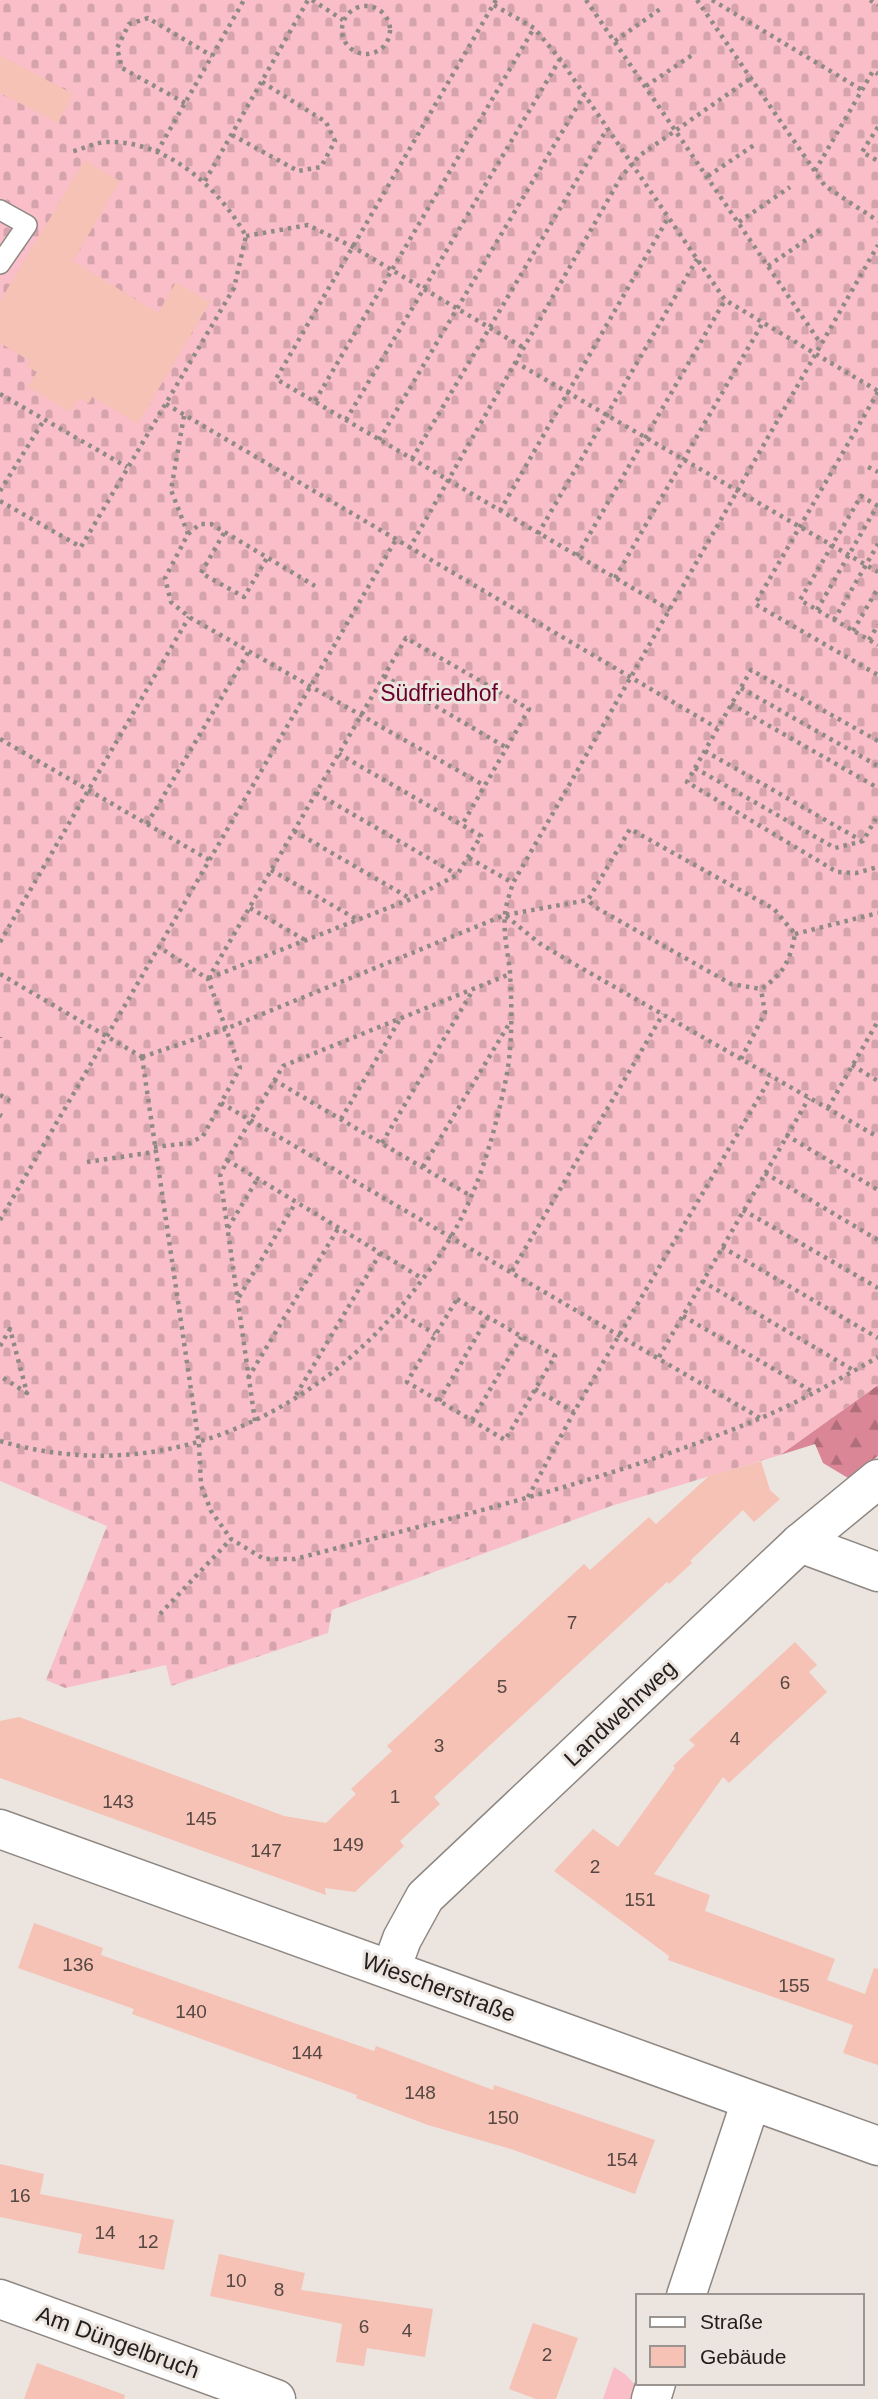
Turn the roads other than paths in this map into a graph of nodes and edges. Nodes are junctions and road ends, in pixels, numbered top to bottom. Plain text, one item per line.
1 (0, 210) edge
2 (0, 264) edge
3 (878, 1479) edge
4 (800, 1543) junction
5 (878, 1572) edge
6 (0, 1829) edge
7 (391, 1969) junction
8 (751, 2101) junction
9 (878, 2146) edge
10 (687, 2294) edge
11 (0, 2299) edge
12 (276, 2399) edge

1 - 2 lane
3 - 4 street, Landwehrweg
4 - 5 street
4 - 7 street, Landwehrweg
6 - 7 street, Wiescherstraße
7 - 8 street, Wiescherstraße
8 - 9 street, Wiescherstraße
8 - 10 street
11 - 12 street, Am Düngelbruch

